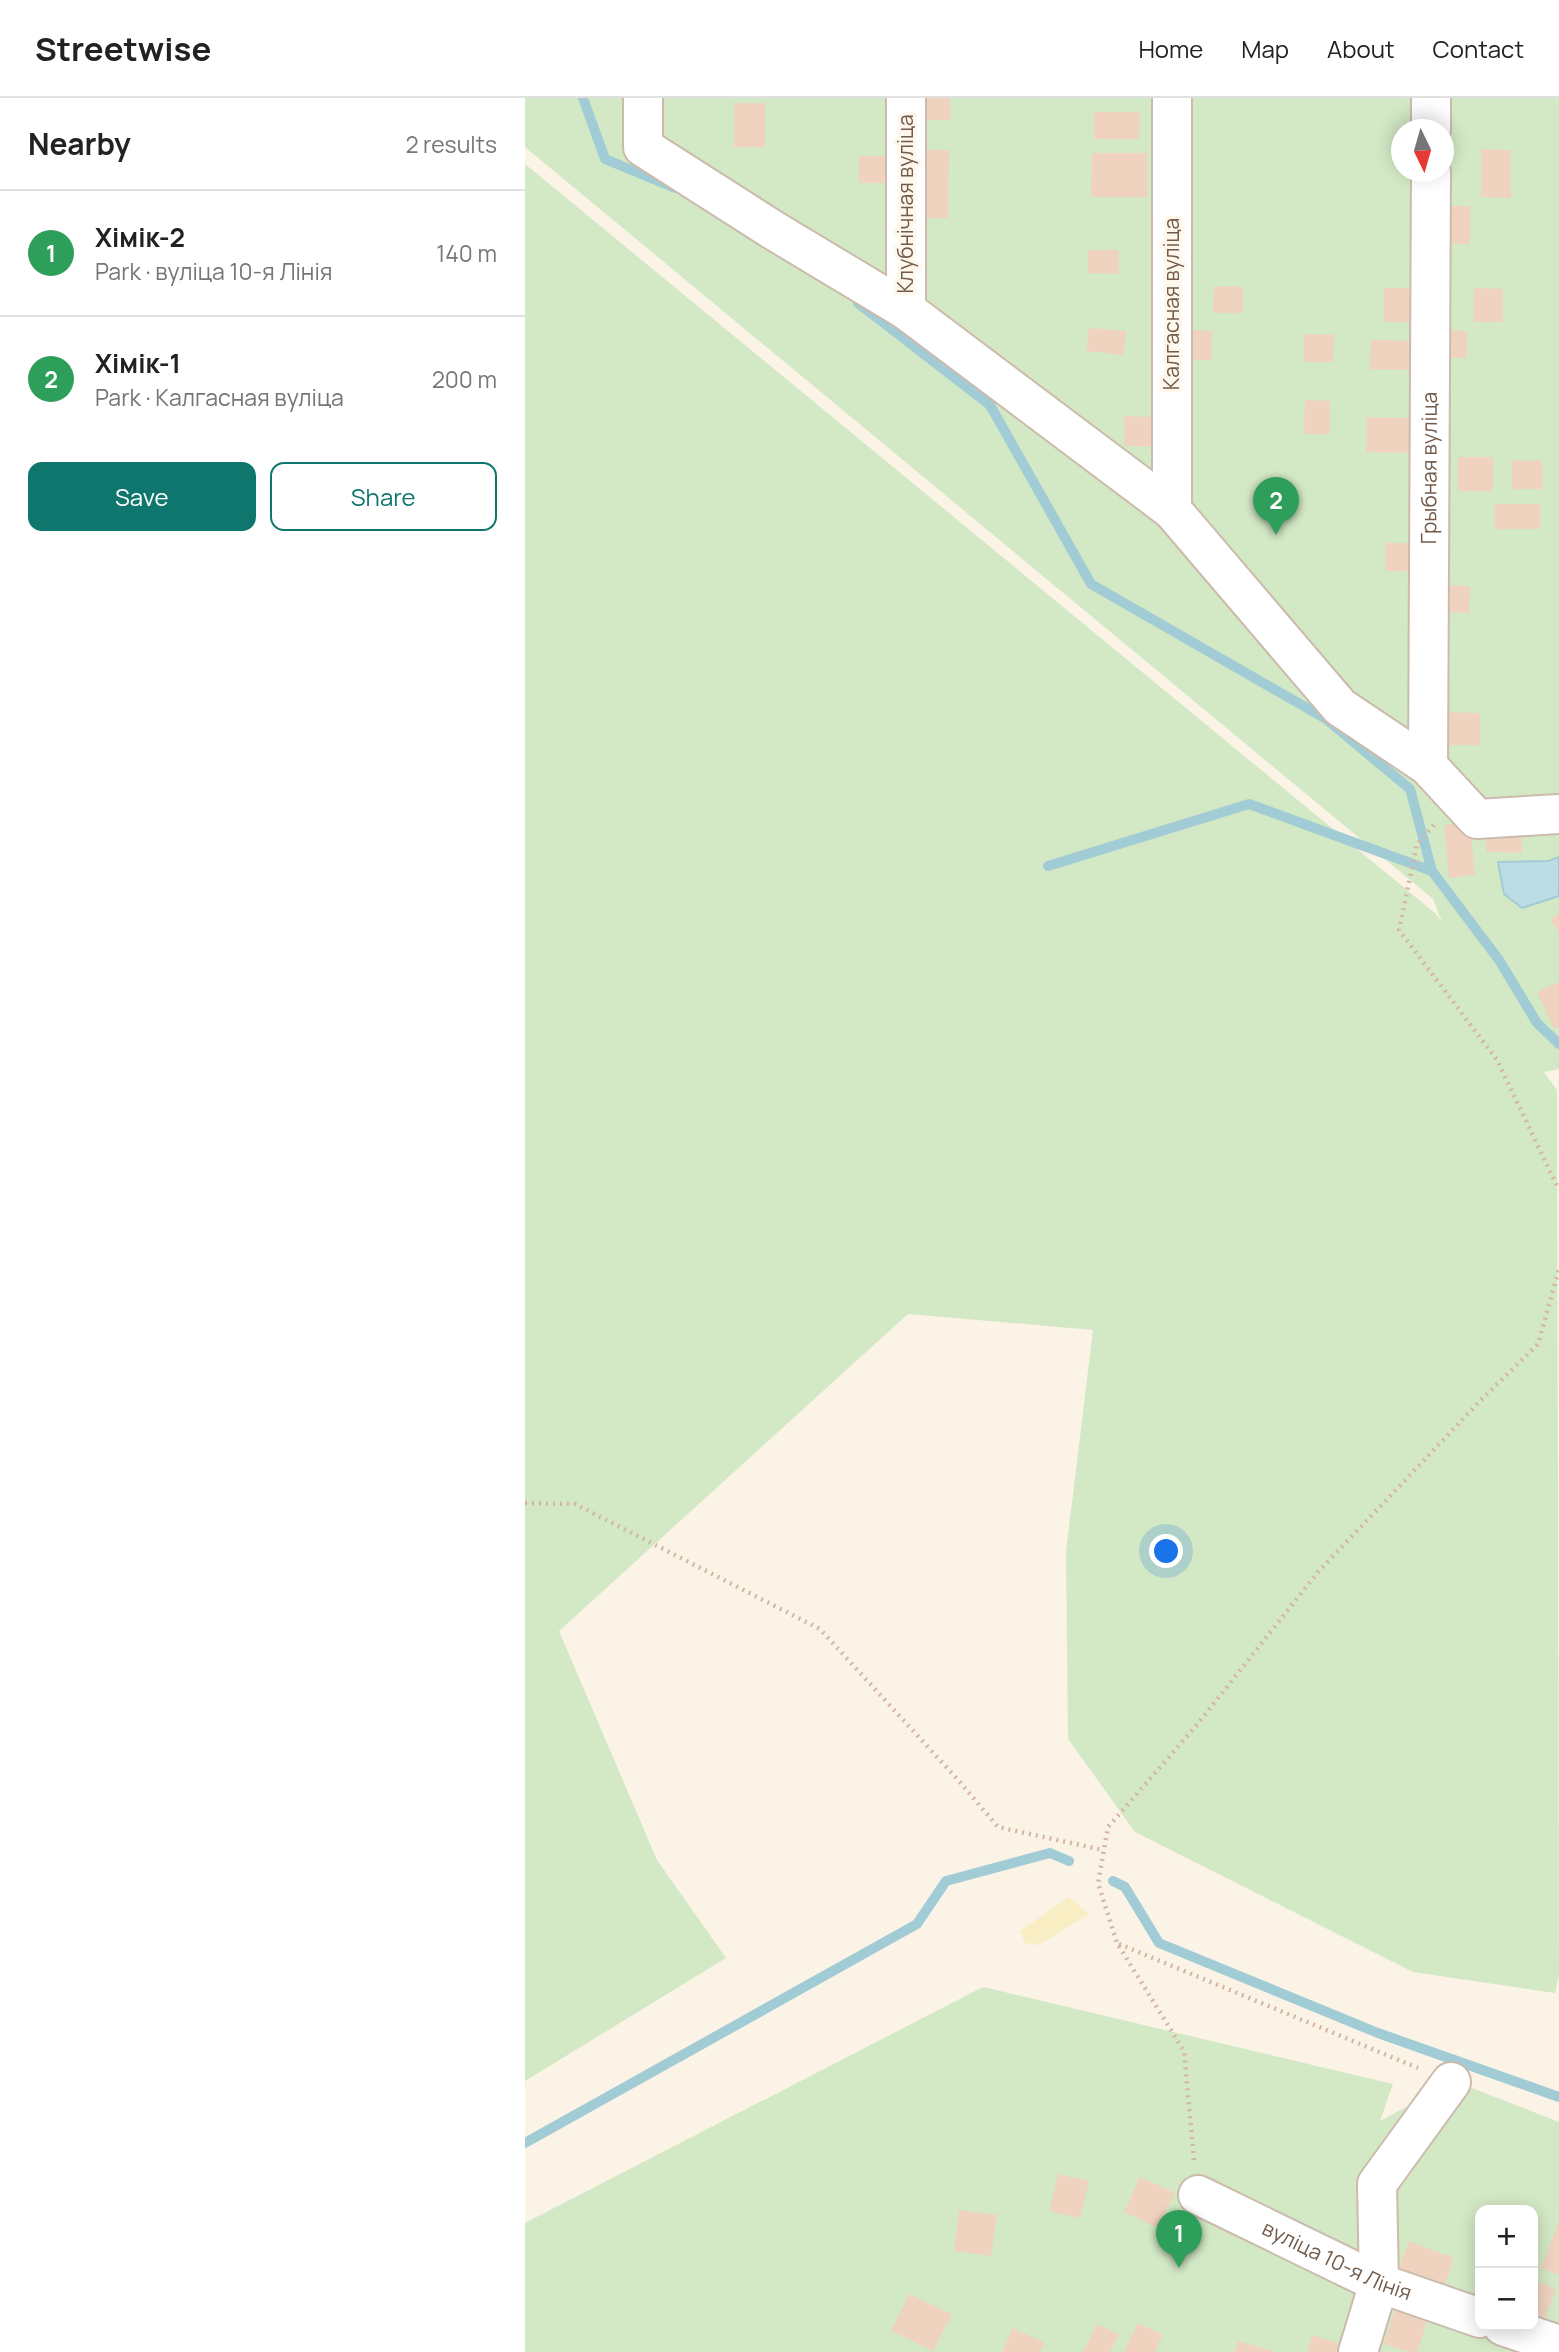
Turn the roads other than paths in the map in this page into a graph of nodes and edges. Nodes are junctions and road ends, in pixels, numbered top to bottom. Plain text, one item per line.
1 (643, 98) edge
2 (906, 98) edge
3 (1172, 98) edge
4 (1431, 98) edge
5 (1431, 119) edge
6 (1431, 182) edge
7 (905, 310) junction
8 (1172, 510) junction
9 (1428, 766) junction
10 (1559, 814) edge
11 (1451, 2082) road end
12 (1198, 2195) road end
13 (1379, 2283) junction
14 (1475, 2316) edge
15 (1518, 2331) edge
16 (1559, 2345) edge
17 (1357, 2352) edge

1 - 7 street
2 - 7 street, Клубнічная вуліца
3 - 8 street, Калгасная вуліца
4 - 5 street
6 - 9 street, Грыбная вуліца
7 - 8 street
8 - 9 street
9 - 10 street
11 - 13 street
12 - 13 street, вуліца 10-я Лінія
13 - 14 street, вуліца 10-я Лінія
13 - 17 street
15 - 16 street

